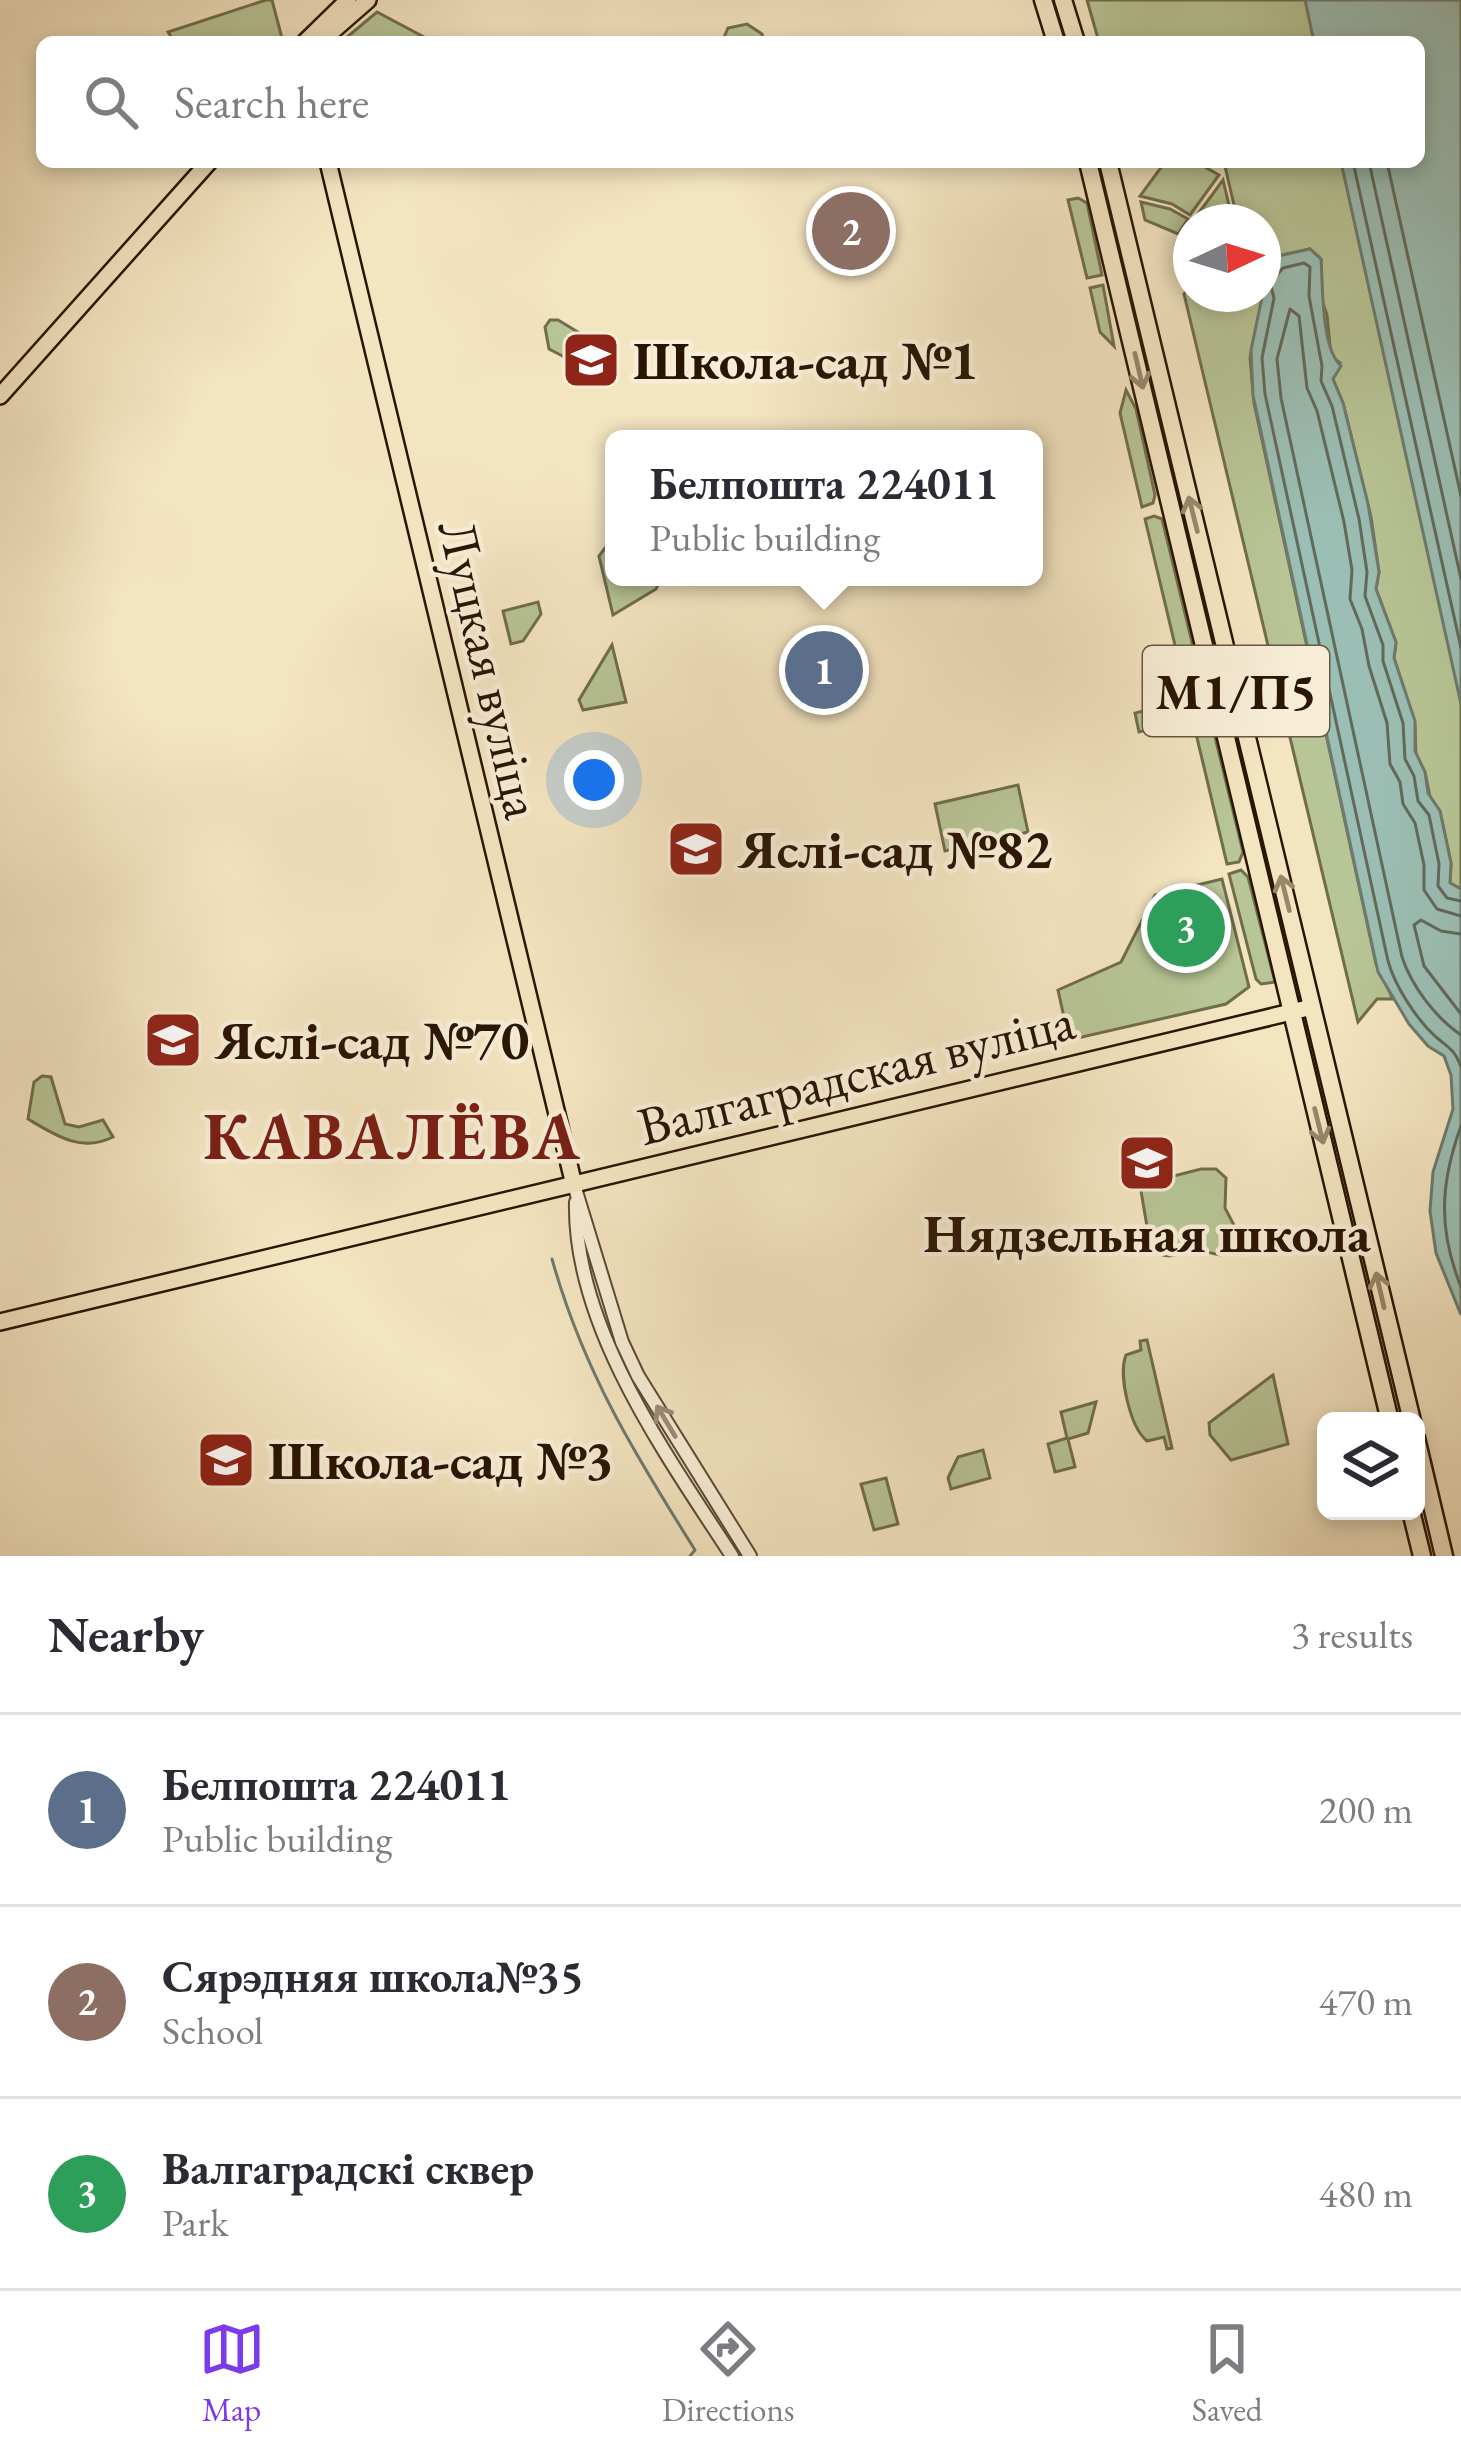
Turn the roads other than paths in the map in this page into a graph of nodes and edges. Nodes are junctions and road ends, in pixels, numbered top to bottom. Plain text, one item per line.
1 (348, 0) edge
2 (368, 0) edge
3 (1042, 0) edge
4 (1063, 0) edge
5 (311, 36) edge
6 (327, 36) edge
7 (1054, 36) edge
8 (1074, 36) edge
9 (193, 168) edge
10 (204, 168) edge
11 (329, 168) edge
12 (1090, 168) edge
13 (1109, 168) edge
14 (1121, 255) junction
15 (1129, 288) junction
16 (0, 385) edge
17 (0, 396) edge
18 (1312, 1007) junction
19 (1290, 1012) junction
20 (575, 1190) junction
21 (0, 1322) edge
22 (1393, 1342) junction
23 (1372, 1347) junction
24 (1405, 1395) junction
25 (1385, 1400) junction
26 (1388, 1412) edge
27 (1410, 1412) edge
28 (1425, 1476) edge
29 (704, 1483) junction
30 (690, 1492) junction
31 (1413, 1520) edge
32 (732, 1556) edge
33 (750, 1556) edge
34 (1421, 1556) edge
35 (1444, 1556) edge

1 - 5 main road
2 - 6 main road
3 - 7 highway
4 - 8 highway
9 - 16 main road
10 - 17 main road
11 - 20 main road, Луцкая вуліца
12 - 14 highway, М1/П5
13 - 14 highway, М1/П5
14 - 15 highway, М1/П5
18 -> 15 highway, М1/П5
15 -> 19 highway, М1/П5
18 - 19 main road, Валгаградская вуліца
22 -> 18 highway, М1/П5
19 - 20 main road, Валгаградская вуліца
19 -> 23 highway, М1/П5
20 - 21 main road, Валгаградская вуліца
29 -> 20 street, Луцкая вуліца
20 - 30 street, Луцкая вуліца
22 - 23 highway
22 - 24 highway, М1/П5
23 - 25 highway, М1/П5
24 - 25 highway
24 - 27 highway, М1/П5
25 - 26 highway, М1/П5
28 - 35 highway
29 - 30 street
29 - 33 street, Луцкая вуліца
30 - 32 street, Луцкая вуліца
31 - 34 highway

